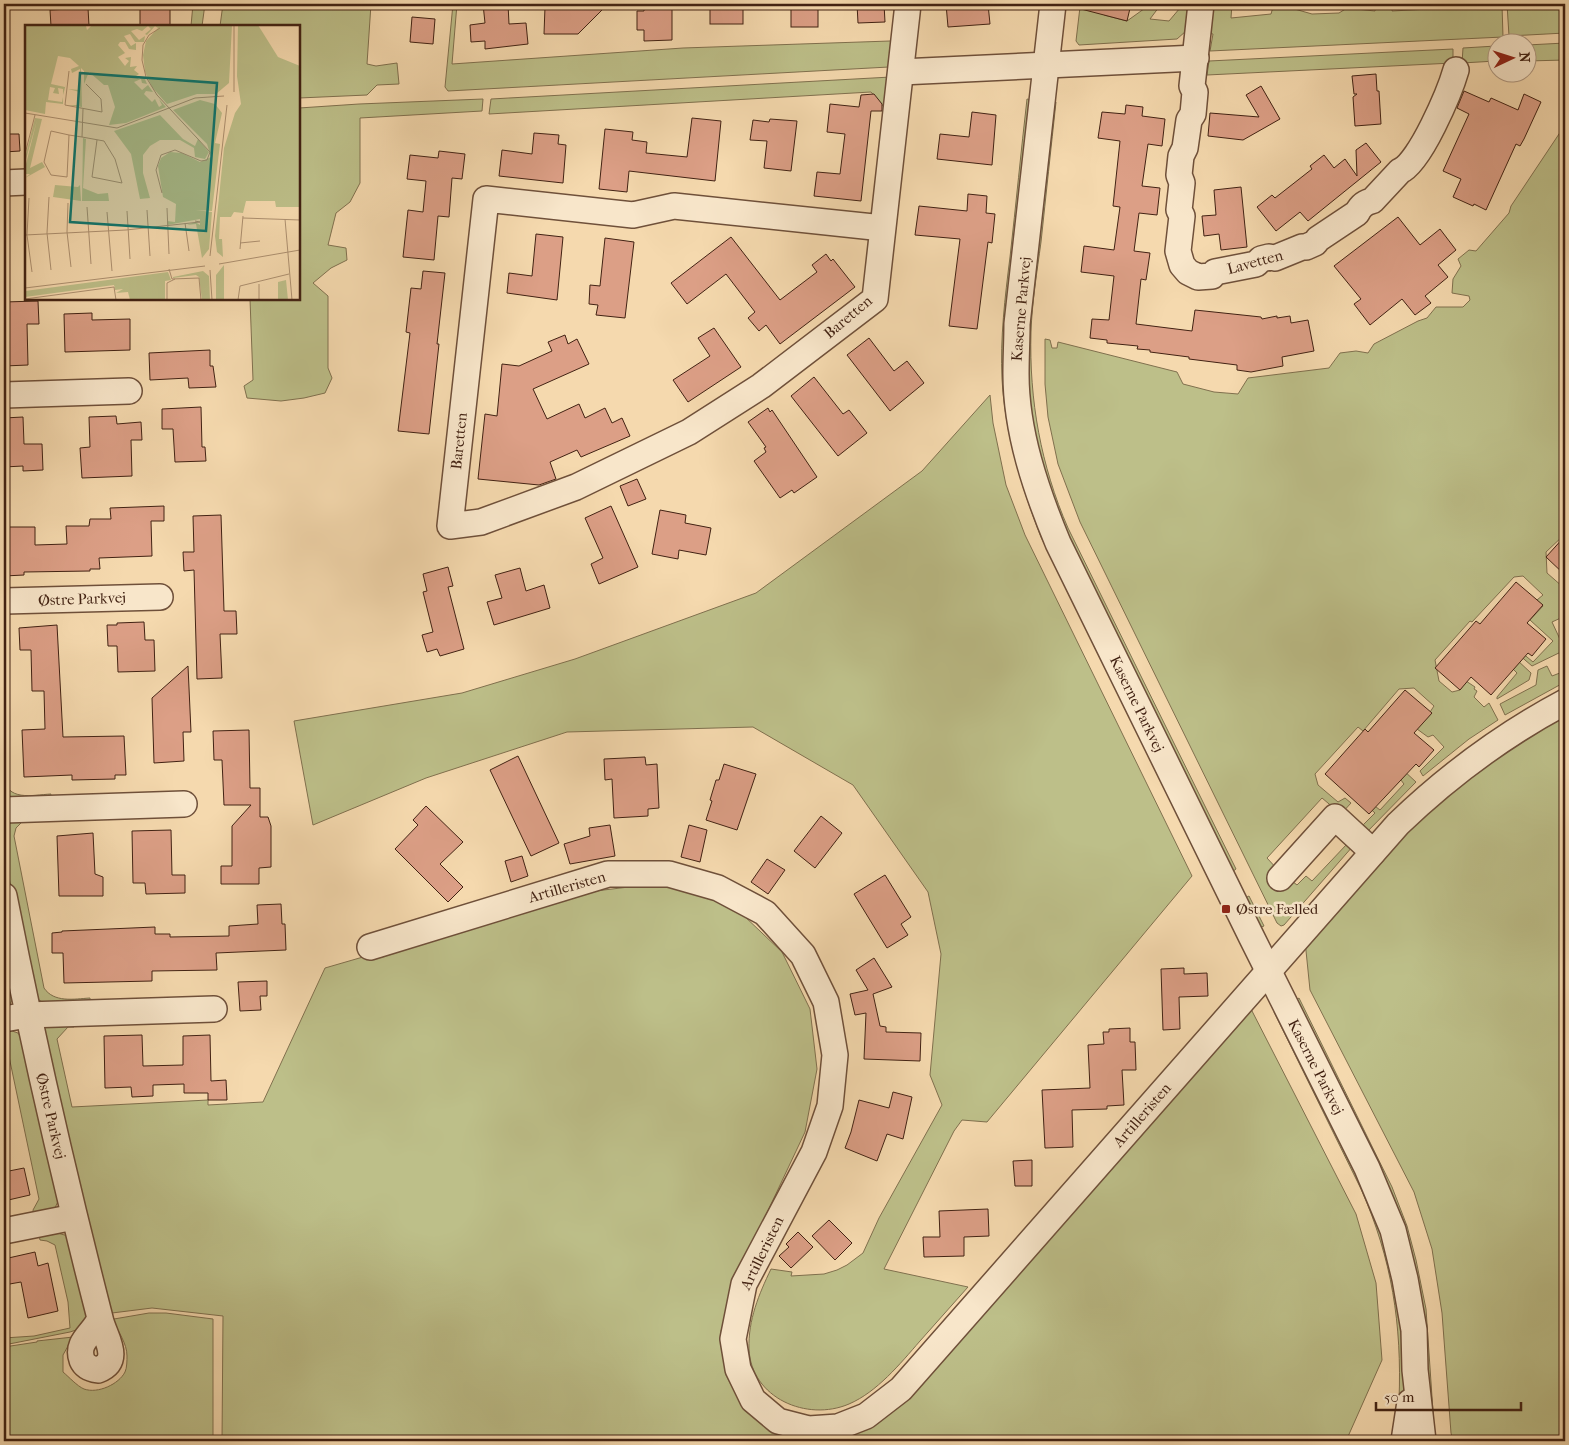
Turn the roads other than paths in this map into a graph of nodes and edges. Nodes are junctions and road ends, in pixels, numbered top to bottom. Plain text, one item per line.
1 (908, 4) edge
2 (1052, 4) edge
3 (1201, 4) edge
4 (1196, 58) junction
5 (1046, 66) junction
6 (1456, 70) dead end
7 (901, 72) junction
8 (25, 182) edge
9 (4, 183) edge
10 (883, 228) junction
11 (129, 391) dead end
12 (4, 395) edge
13 (160, 597) dead end
14 (4, 601) edge
15 (1565, 702) edge
16 (184, 804) dead end
17 (4, 810) edge
18 (1373, 852) junction
19 (1280, 878) dead end
20 (4, 896) edge
21 (370, 947) dead end
22 (1268, 972) junction
23 (214, 1009) dead end
24 (16, 1017) edge
25 (74, 1217) junction
26 (4, 1231) edge
27 (100, 1318) dead end
28 (1415, 1370) junction
29 (1404, 1441) edge
30 (1423, 1441) edge

1 - 7 street, Baretten
2 - 5 street, Kaserne Parkvej
3 - 4 street, Lavetten
4 - 5 street
4 - 6 street, Lavetten
5 - 7 street
5 - 22 street, Kaserne Parkvej
7 - 10 street, Baretten
8 - 9 street
10 - 10 street, Baretten
11 - 12 street
13 - 14 street, Østre Parkvej
15 - 18 street, Artilleristen
16 - 17 street
18 - 19 street
18 - 22 street, Artilleristen
20 - 24 street, Østre Parkvej
21 - 22 street, Artilleristen
22 - 28 street, Kaserne Parkvej
23 - 24 street
24 - 25 street, Østre Parkvej
25 - 26 street
25 - 27 street, Østre Parkvej
28 - 29 street, Kaserne Parkvej
28 - 30 street, Kaserne Parkvej

